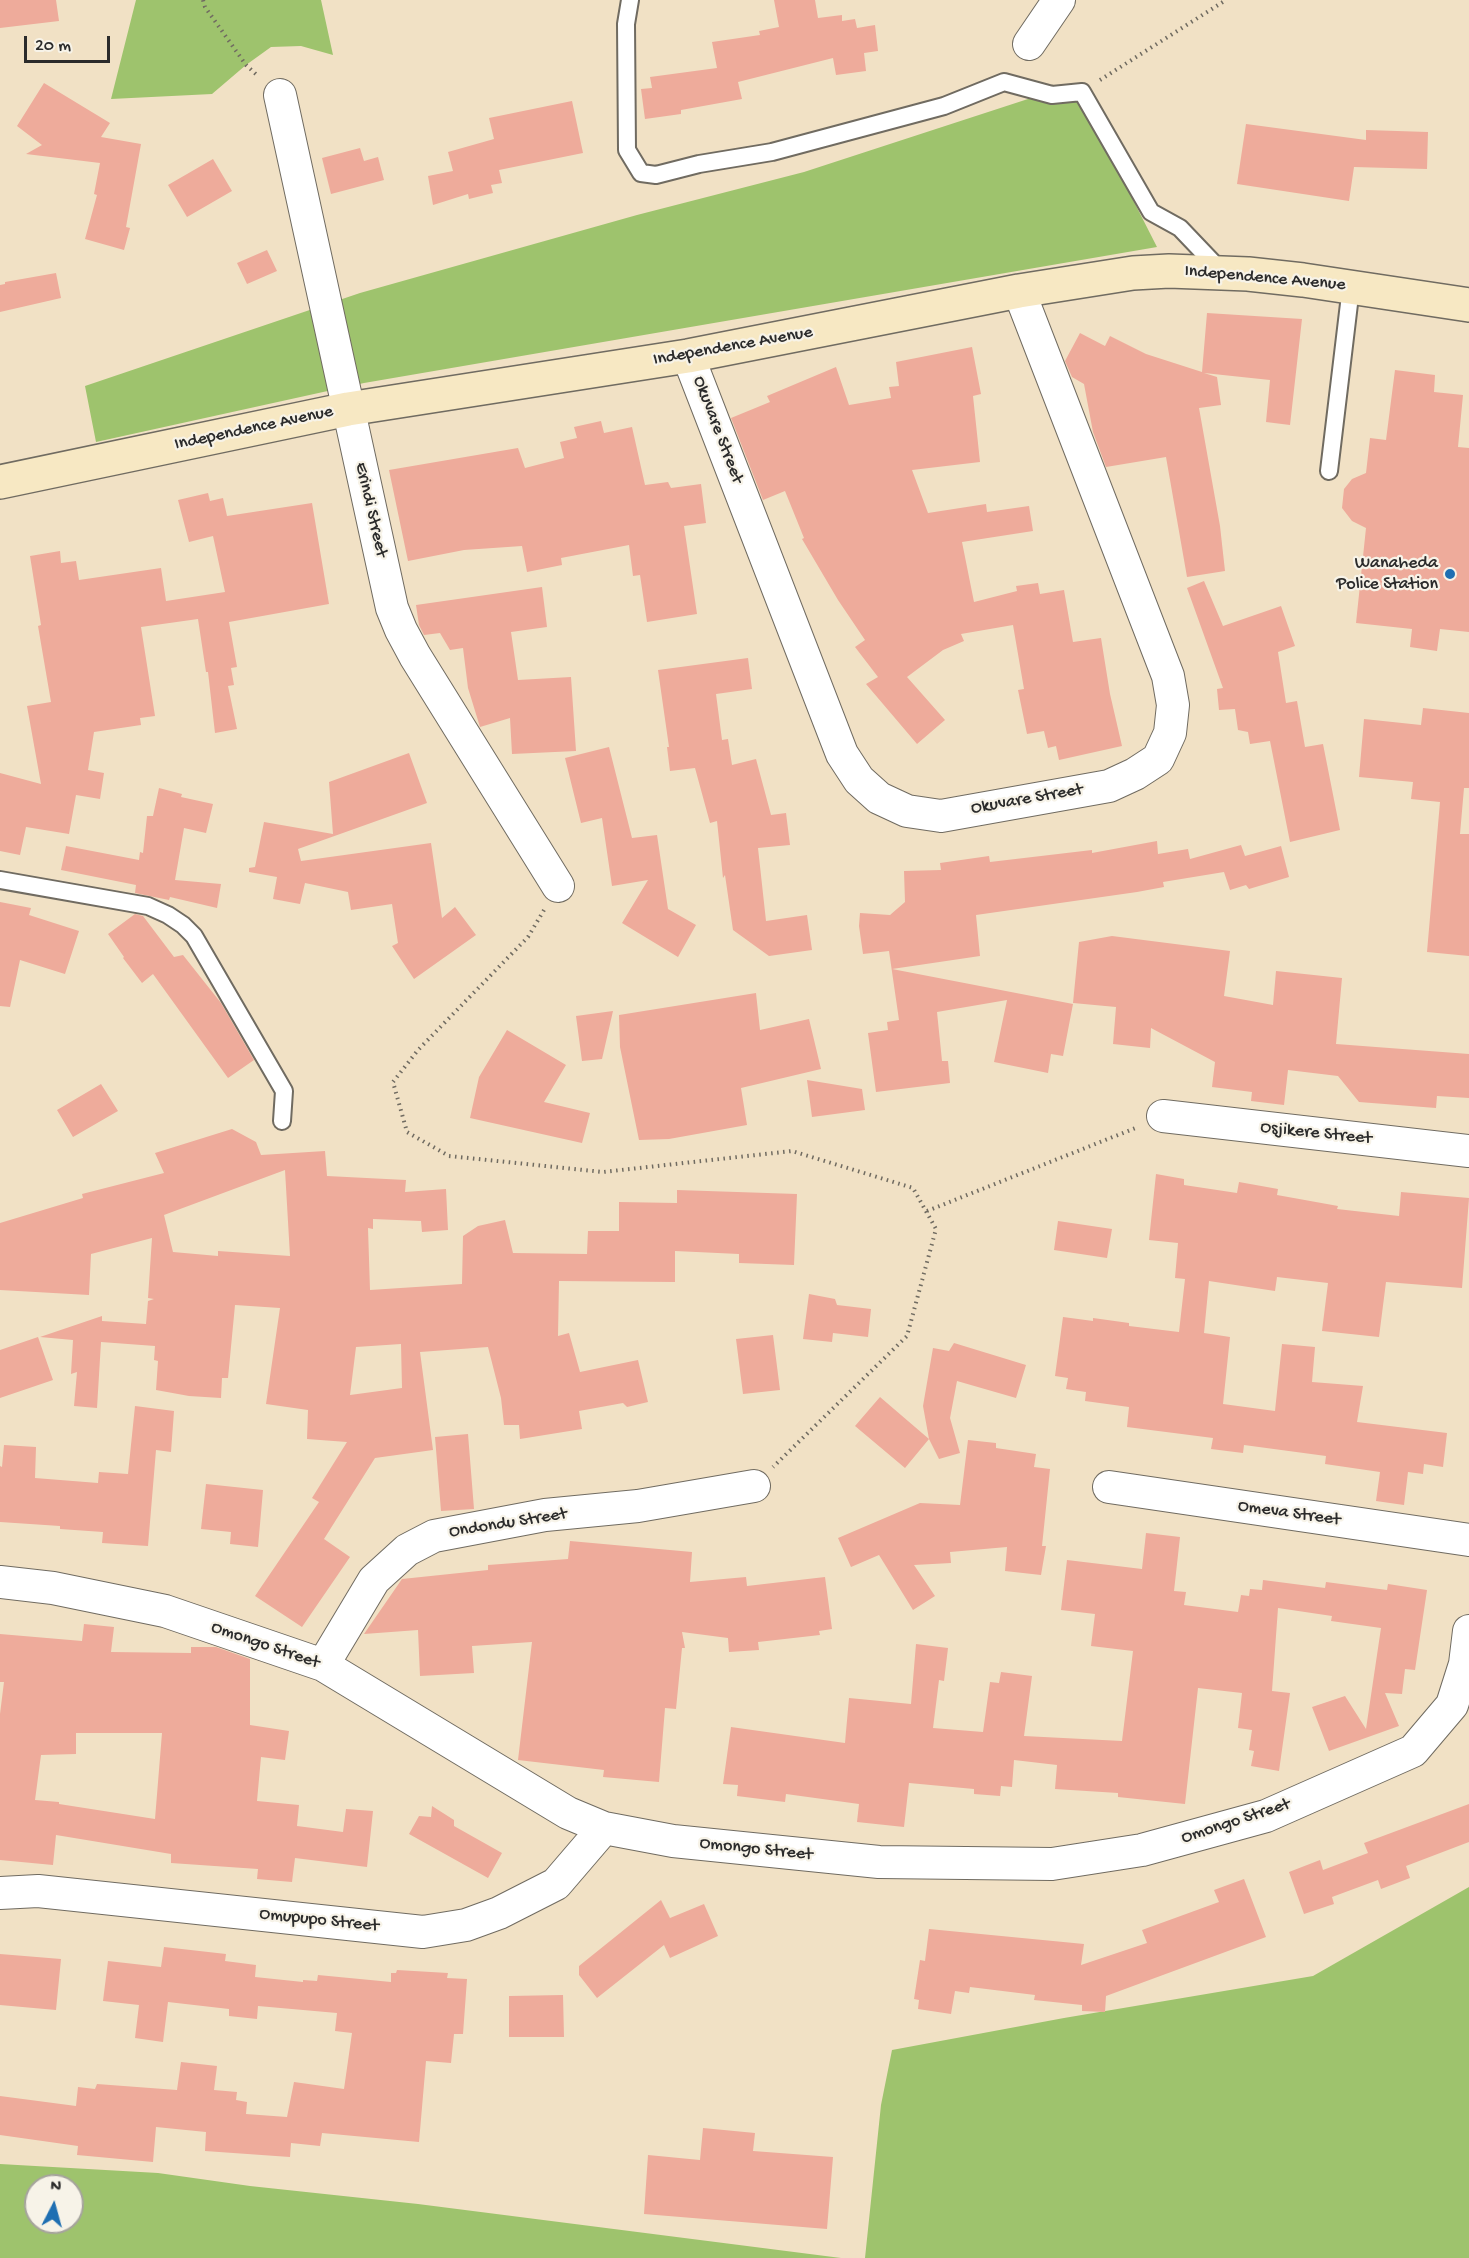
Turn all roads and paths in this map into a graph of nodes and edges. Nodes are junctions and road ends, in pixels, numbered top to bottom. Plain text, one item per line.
1 (203, 0) edge
2 (630, 0) edge
3 (1059, 0) edge
4 (1226, 0) edge
5 (1029, 44) dead end
6 (1082, 92) junction
7 (280, 95) joint
8 (1223, 274) junction
9 (1351, 287) junction
10 (1019, 291) junction
11 (1469, 305) edge
12 (688, 356) junction
13 (348, 409) junction
14 (1329, 471) dead end
15 (0, 482) edge
16 (0, 880) edge
17 (558, 886) joint
18 (1164, 1116) joint
19 (282, 1121) dead end
20 (1469, 1151) edge
21 (927, 1211) junction
22 (754, 1486) joint
23 (1109, 1487) dead end
24 (1469, 1540) edge
25 (0, 1582) edge
26 (1469, 1631) edge
27 (323, 1665) junction
28 (604, 1828) junction
29 (0, 1893) edge

1 - 7 path
2 - 6 lane
3 - 5 street
4 - 6 path
6 - 8 lane
7 - 13 street, Erindi Street
8 - 9 main road, Independence Avenue
8 - 10 main road, Independence Avenue
9 - 11 main road, Independence Avenue
9 - 14 lane
10 - 12 main road, Independence Avenue
10 - 12 street, Okuvare Street
12 - 13 main road, Independence Avenue
13 - 15 main road, Independence Avenue
13 - 17 street, Erindi Street
16 - 19 lane
17 - 21 path
18 - 20 street, Osjikere Street
18 - 21 path
21 - 22 path
22 - 27 street, Ondondu Street
23 - 24 street, Omeva Street
25 - 27 street, Omongo Street
26 - 28 street, Omongo Street
27 - 28 street, Omongo Street
28 - 29 street, Omupupo Street

